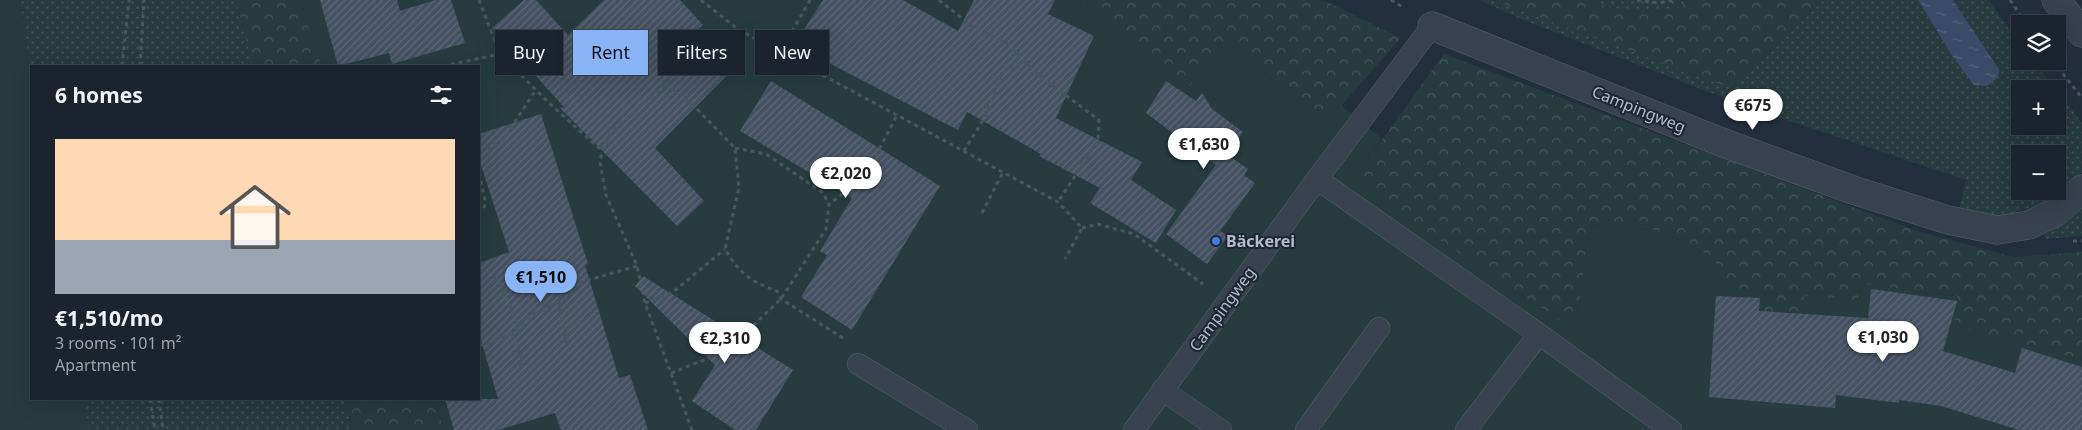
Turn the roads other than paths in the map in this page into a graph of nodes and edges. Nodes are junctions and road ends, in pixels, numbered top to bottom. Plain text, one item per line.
1 (2056, 0) edge
2 (1432, 26) joint
3 (2082, 33) edge
4 (1316, 179) junction
5 (2082, 189) edge
6 (1379, 328) dead end
7 (1539, 334) junction
8 (858, 364) road end
9 (1162, 390) junction
10 (967, 430) edge
11 (1134, 430) edge
12 (1221, 430) edge
13 (1306, 430) edge
14 (1466, 430) edge
15 (1671, 430) edge

1 - 3 street
2 - 4 lane, Campingweg
2 - 5 street, Campingweg
4 - 7 lane
4 - 9 lane, Campingweg
6 - 13 lane
7 - 14 lane
7 - 15 lane
8 - 10 lane
9 - 11 lane, Campingweg
9 - 12 lane

